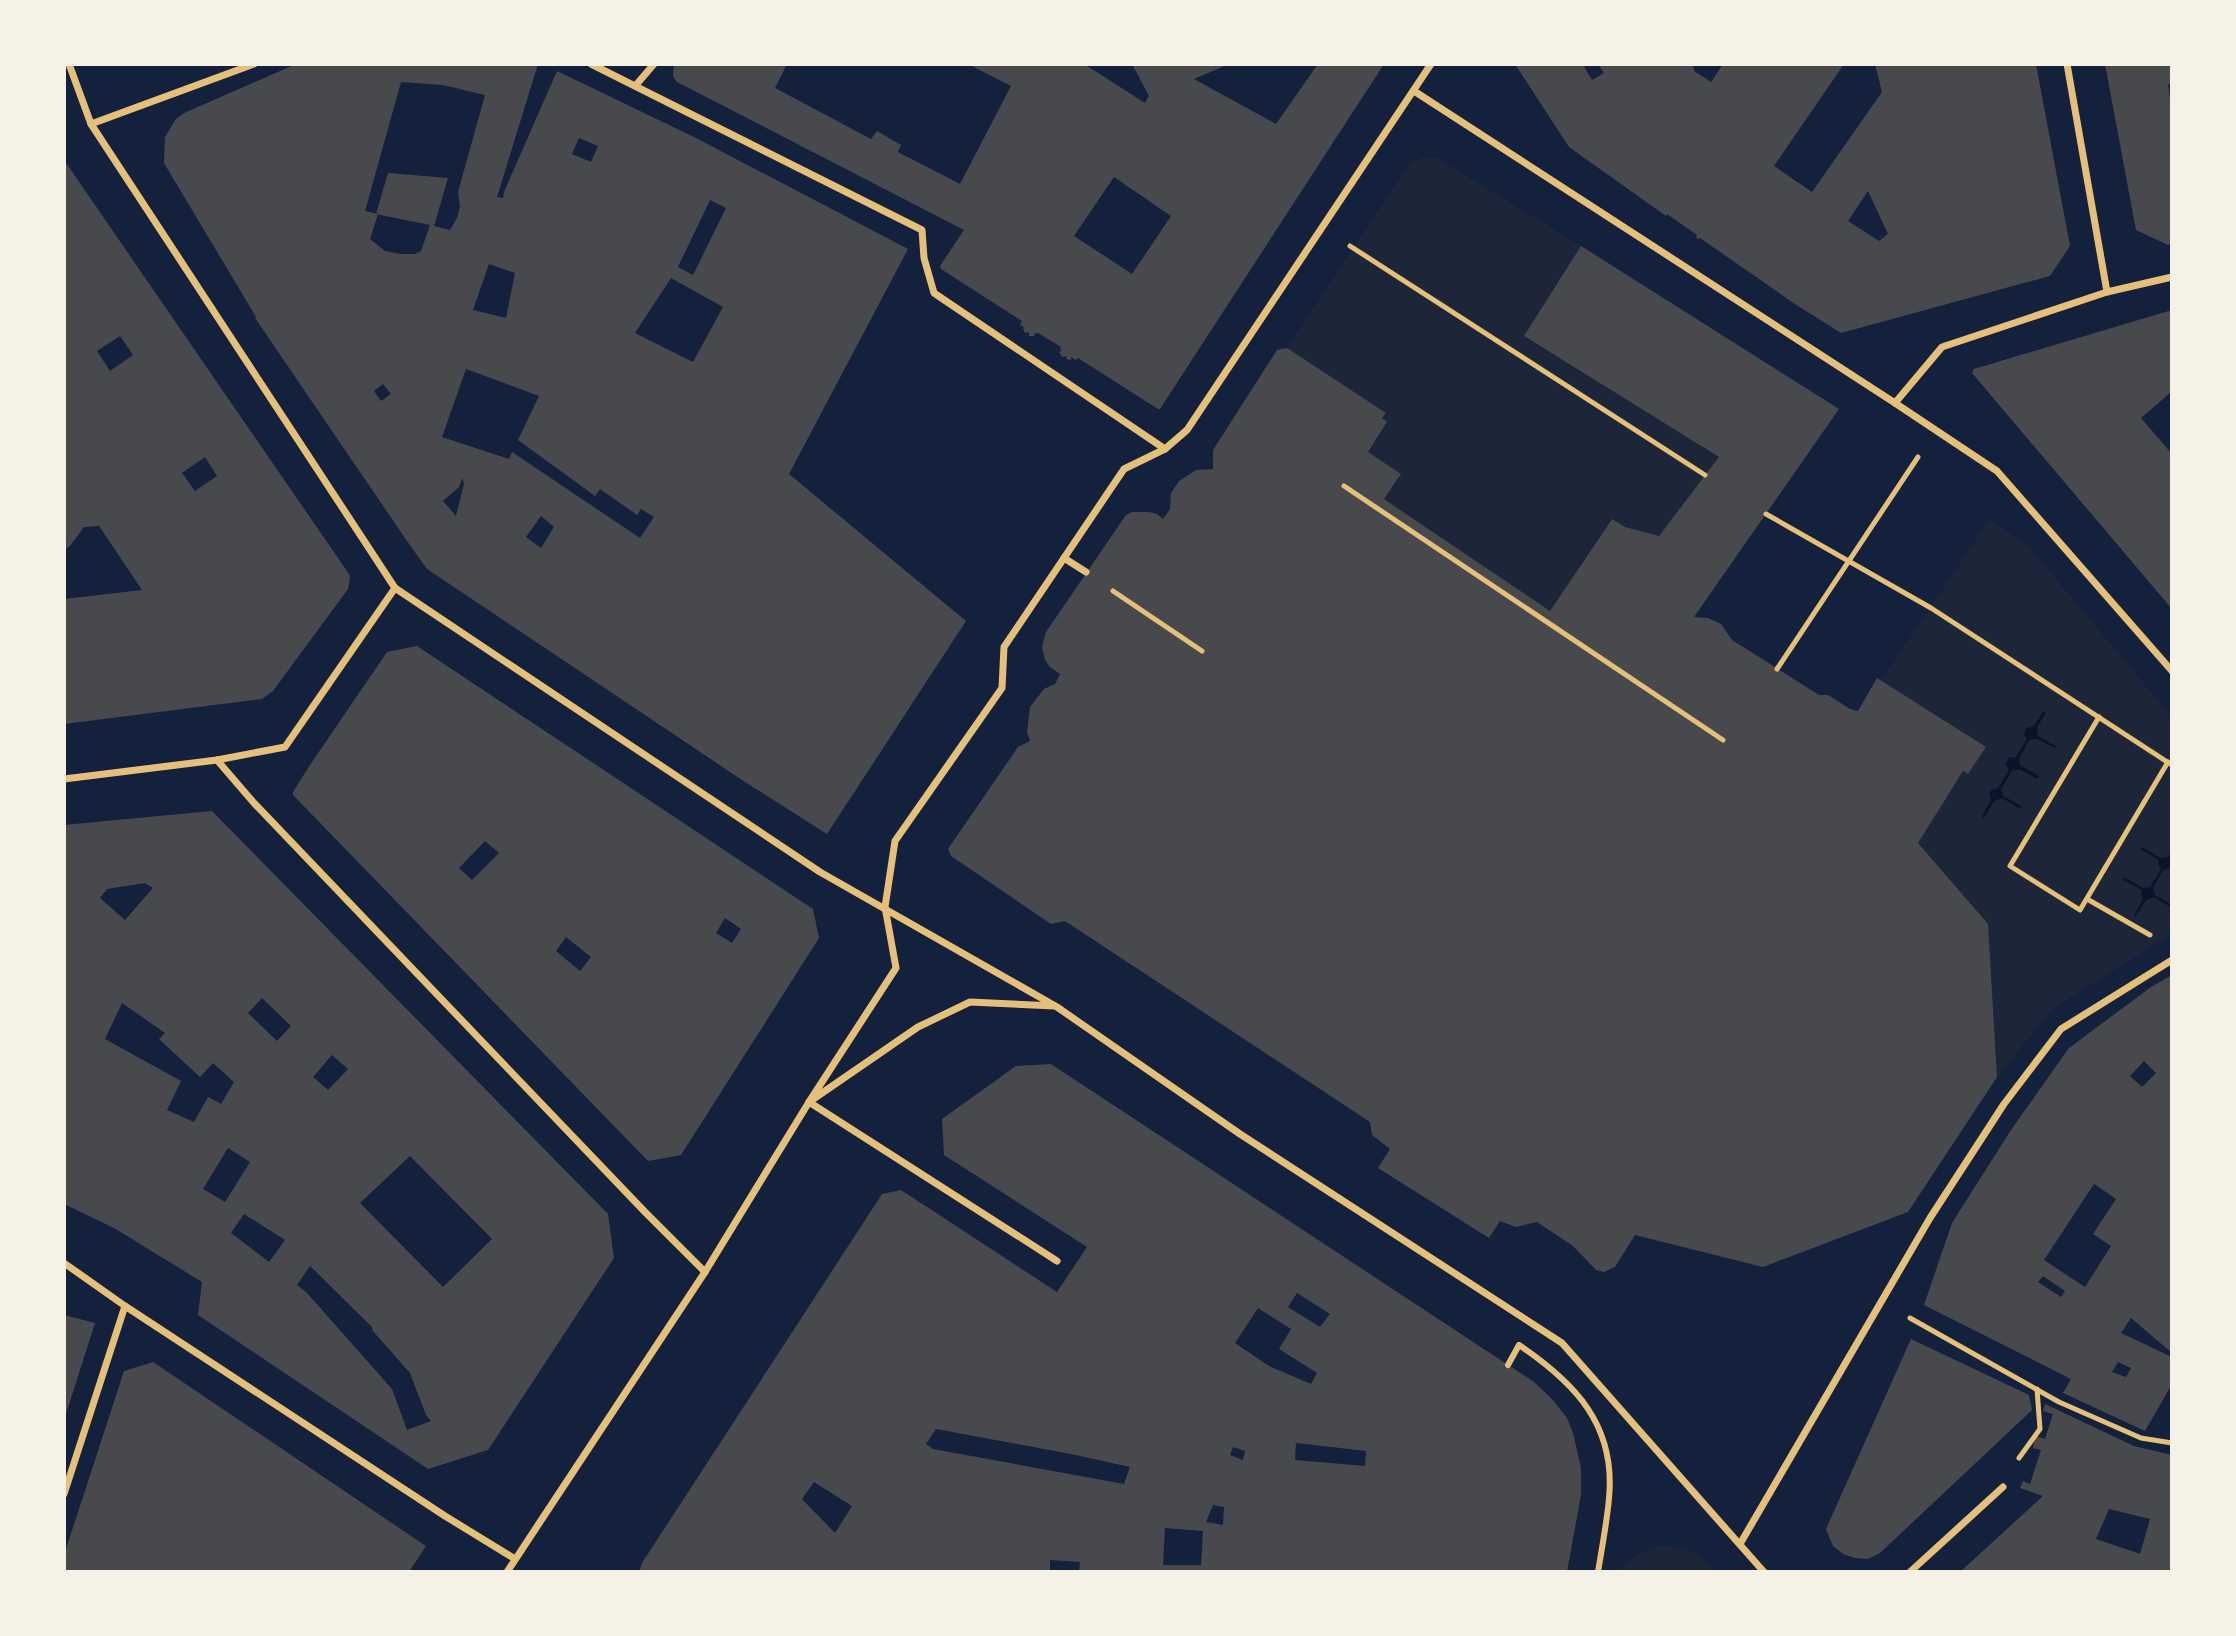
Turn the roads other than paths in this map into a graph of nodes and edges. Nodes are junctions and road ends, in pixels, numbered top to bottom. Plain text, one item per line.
1 (69, 64) edge
2 (254, 64) edge
3 (591, 64) edge
4 (654, 64) edge
5 (1431, 64) edge
6 (2067, 64) edge
7 (636, 85) junction
8 (1414, 91) junction
9 (91, 124) junction
10 (2172, 277) edge
11 (2107, 292) junction
12 (1895, 403) junction
13 (1165, 449) junction
14 (1064, 558) junction
15 (1086, 572) road end
16 (395, 588) junction
17 (2172, 671) edge
18 (217, 760) junction
19 (64, 779) edge
20 (885, 907) junction
21 (2172, 960) edge
22 (1057, 1007) junction
23 (809, 1102) junction
24 (1057, 1261) dead end
25 (64, 1263) edge
26 (705, 1272) junction
27 (125, 1306) junction
28 (1508, 1365) dead end
29 (2003, 1487) dead end
30 (64, 1494) edge
31 (1740, 1544) junction
32 (515, 1559) junction
33 (507, 1572) edge
34 (1598, 1572) edge
35 (1764, 1572) edge
36 (1910, 1572) edge

1 - 9 street
2 - 9 street
3 - 7 street
4 - 7 street
5 - 8 street
6 - 11 street
7 - 13 street
8 - 12 street
8 - 13 street
9 - 16 street
10 - 11 street
11 - 12 street
12 - 17 street
13 - 14 street
14 - 15 street
14 - 20 street
16 - 18 street
16 - 20 street
18 - 19 street
18 - 26 street
20 - 22 street
20 - 23 street
21 - 31 street
22 - 23 street
22 - 31 street
23 - 24 street
23 - 26 street
25 - 27 street
26 - 32 street
27 - 30 street
27 - 32 street
28 - 34 lane
29 - 36 street
31 - 35 street
32 - 33 street

